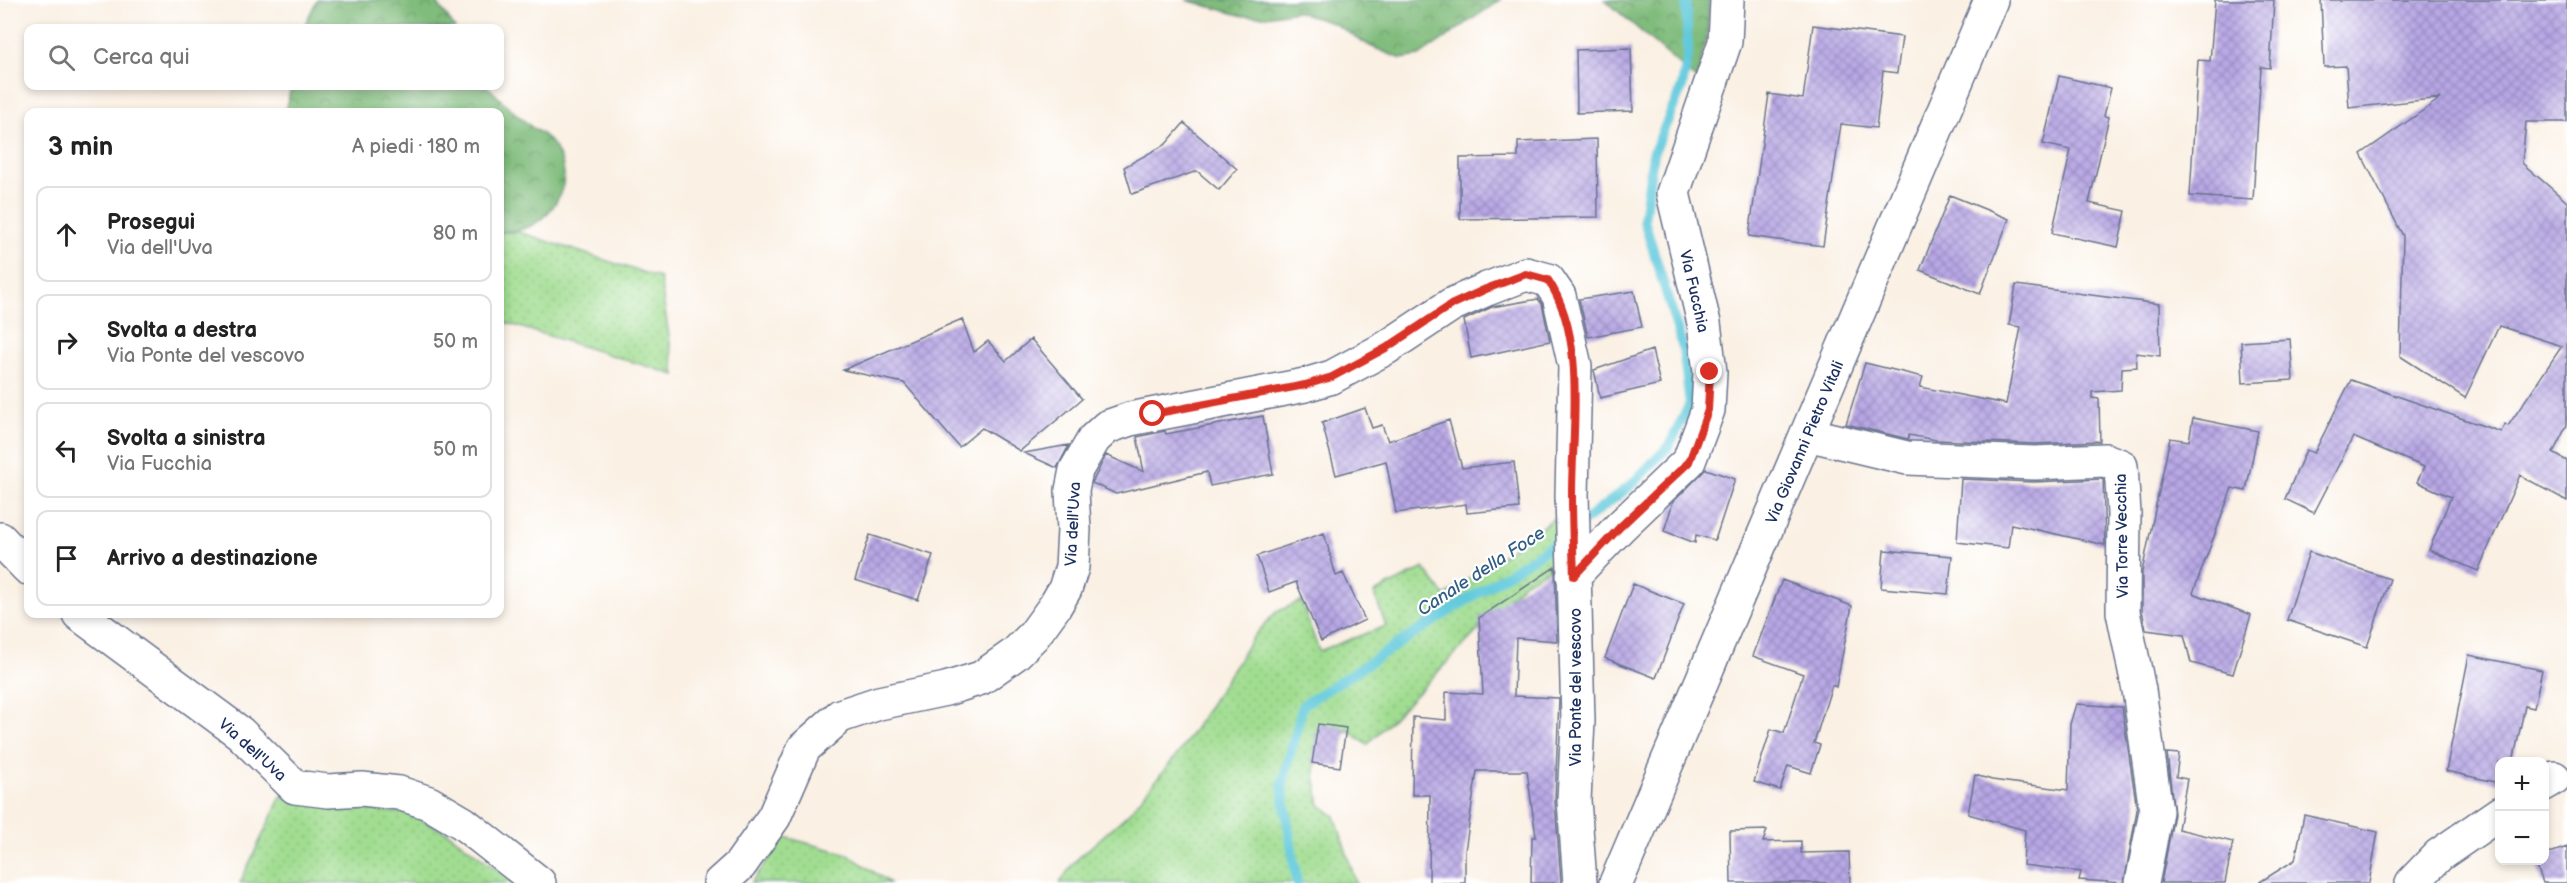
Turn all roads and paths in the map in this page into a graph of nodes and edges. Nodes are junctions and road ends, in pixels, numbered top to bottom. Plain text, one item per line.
1 (1727, 0) edge
2 (1991, 0) edge
3 (1548, 280) joint
4 (1808, 434) junction
5 (0, 539) edge
6 (24, 564) edge
7 (1573, 570) junction
8 (84, 618) edge
9 (2495, 816) edge
10 (539, 883) edge
11 (720, 883) edge
12 (1580, 883) edge
13 (1616, 883) edge
14 (2142, 883) edge
15 (2412, 883) edge

1 - 7 street, Via Fucchia
2 - 4 street, Via Giovanni Pietro Vitali
3 - 7 street, Via Ponte del vescovo
3 - 11 street, Via dell'Uva
4 - 13 street, Via Giovanni Pietro Vitali
4 - 14 street, Via Torre Vecchia
5 - 6 street
7 - 12 street, Via Ponte del vescovo
8 - 10 street, Via dell'Uva
9 - 15 street

